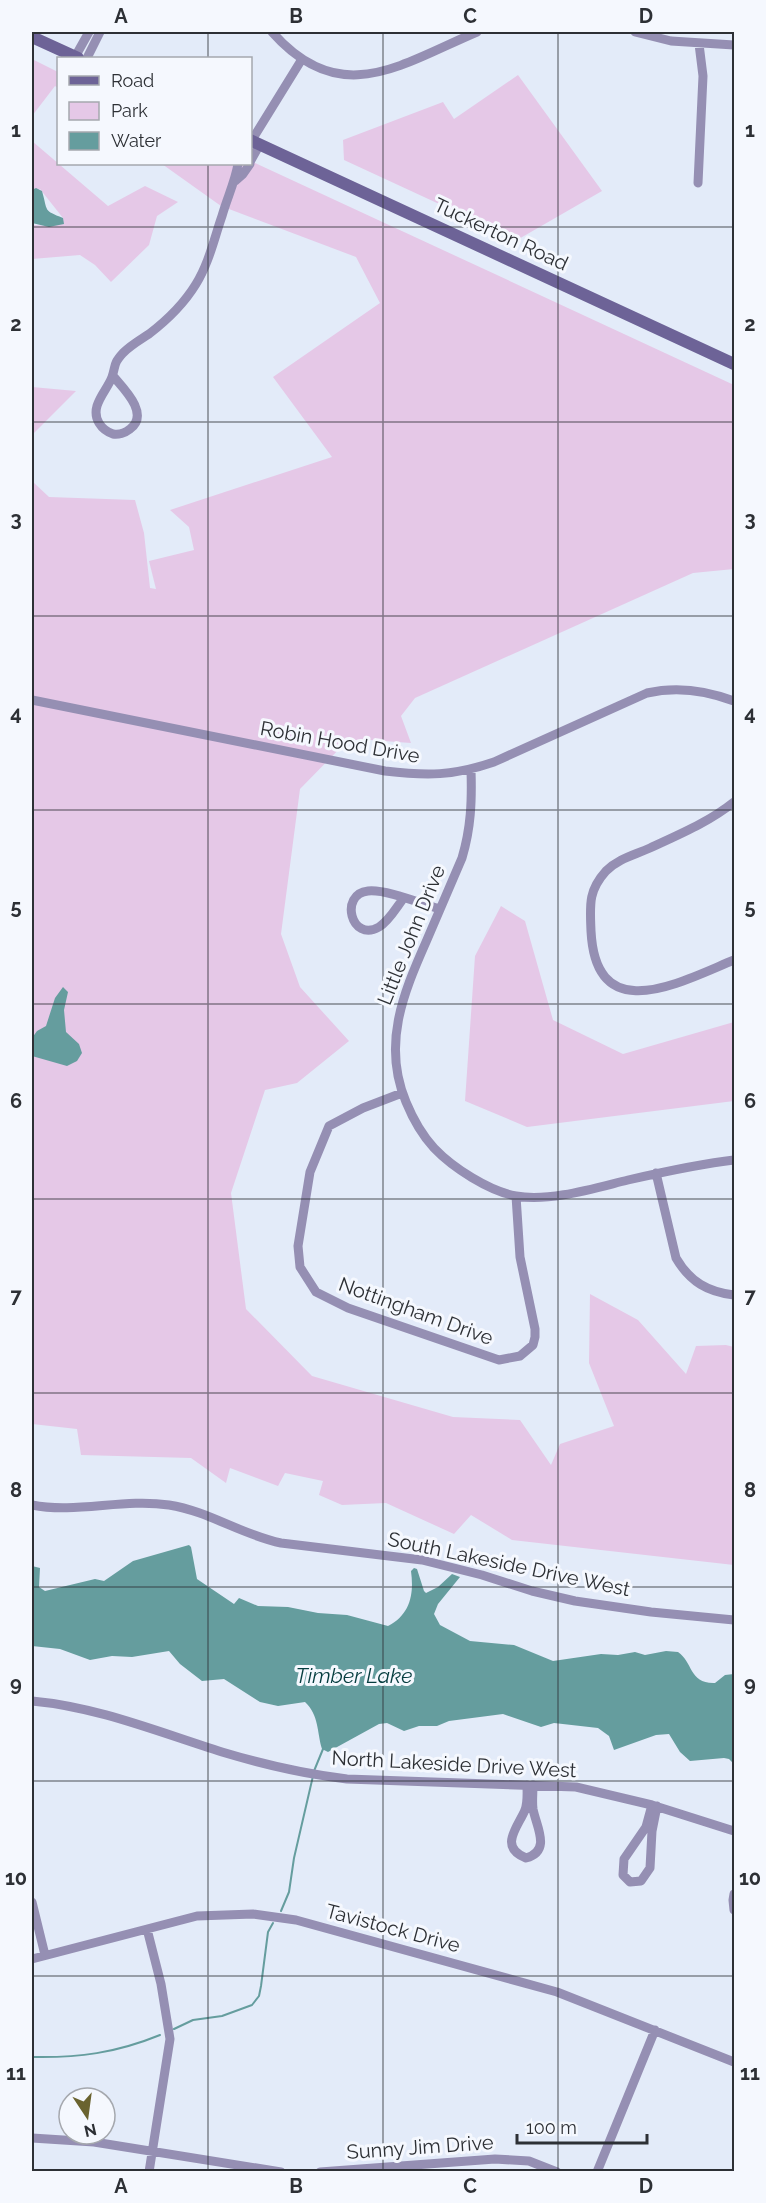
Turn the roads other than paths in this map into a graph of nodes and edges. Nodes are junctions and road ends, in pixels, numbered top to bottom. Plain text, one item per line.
1 (89, 32) edge
2 (100, 32) edge
3 (272, 32) edge
4 (477, 32) edge
5 (635, 32) edge
6 (32, 37) edge
7 (699, 44) junction
8 (735, 45) edge
9 (78, 57) edge
10 (80, 57) edge
11 (81, 57) edge
12 (302, 59) junction
13 (254, 141) edge
14 (238, 165) edge
15 (249, 165) edge
16 (235, 181) junction
17 (698, 183) dead end
18 (735, 364) edge
19 (113, 376) junction
20 (32, 700) edge
21 (735, 701) edge
22 (471, 770) junction
23 (735, 802) edge
24 (403, 899) junction
25 (440, 909) junction
26 (735, 960) edge
27 (402, 1093) junction
28 (735, 1160) edge
29 (656, 1173) junction
30 (516, 1196) junction
31 (735, 1296) edge
32 (32, 1505) edge
33 (735, 1620) edge
34 (32, 1701) edge
35 (530, 1785) junction
36 (655, 1805) junction
37 (735, 1831) edge
38 (735, 1894) edge
39 (32, 1902) edge
40 (735, 1910) edge
41 (147, 1929) junction
42 (45, 1955) junction
43 (32, 1959) edge
44 (655, 2030) junction
45 (735, 2062) edge
46 (32, 2138) edge
47 (153, 2150) junction
48 (149, 2172) edge
49 (281, 2172) edge
50 (320, 2172) edge
51 (557, 2172) edge
52 (597, 2172) edge

1 - 10 street
2 - 11 street
3 - 12 street
4 - 12 street
5 - 7 street
6 - 9 main road
7 - 8 street
7 - 17 street
12 - 13 street
13 - 18 main road, Tuckerton Road
14 - 16 street
15 - 16 street
16 - 19 street
19 - 19 street
20 - 22 street, Robin Hood Drive
21 - 22 street, Robin Hood Drive
22 - 25 street, Little John Drive
23 - 26 street
24 - 24 street
24 - 25 street
25 - 27 street, Little John Drive
27 - 30 street, Little John Drive
27 - 30 street, Nottingham Drive
28 - 29 street, Little John Drive
29 - 30 street, Little John Drive
29 - 31 street
32 - 33 street, South Lakeside Drive West
34 - 35 street, North Lakeside Drive West
35 - 35 street
35 - 36 street, North Lakeside Drive West
36 - 36 street
36 - 37 street, North Lakeside Drive West
38 - 40 street
39 - 42 street
41 - 42 street, Tavistock Drive
41 - 44 street, Tavistock Drive
41 - 47 street
42 - 43 street, Tavistock Drive
44 - 45 street, Tavistock Drive
44 - 52 street
46 - 47 street
47 - 48 street
47 - 49 street
50 - 51 street, Sunny Jim Drive

